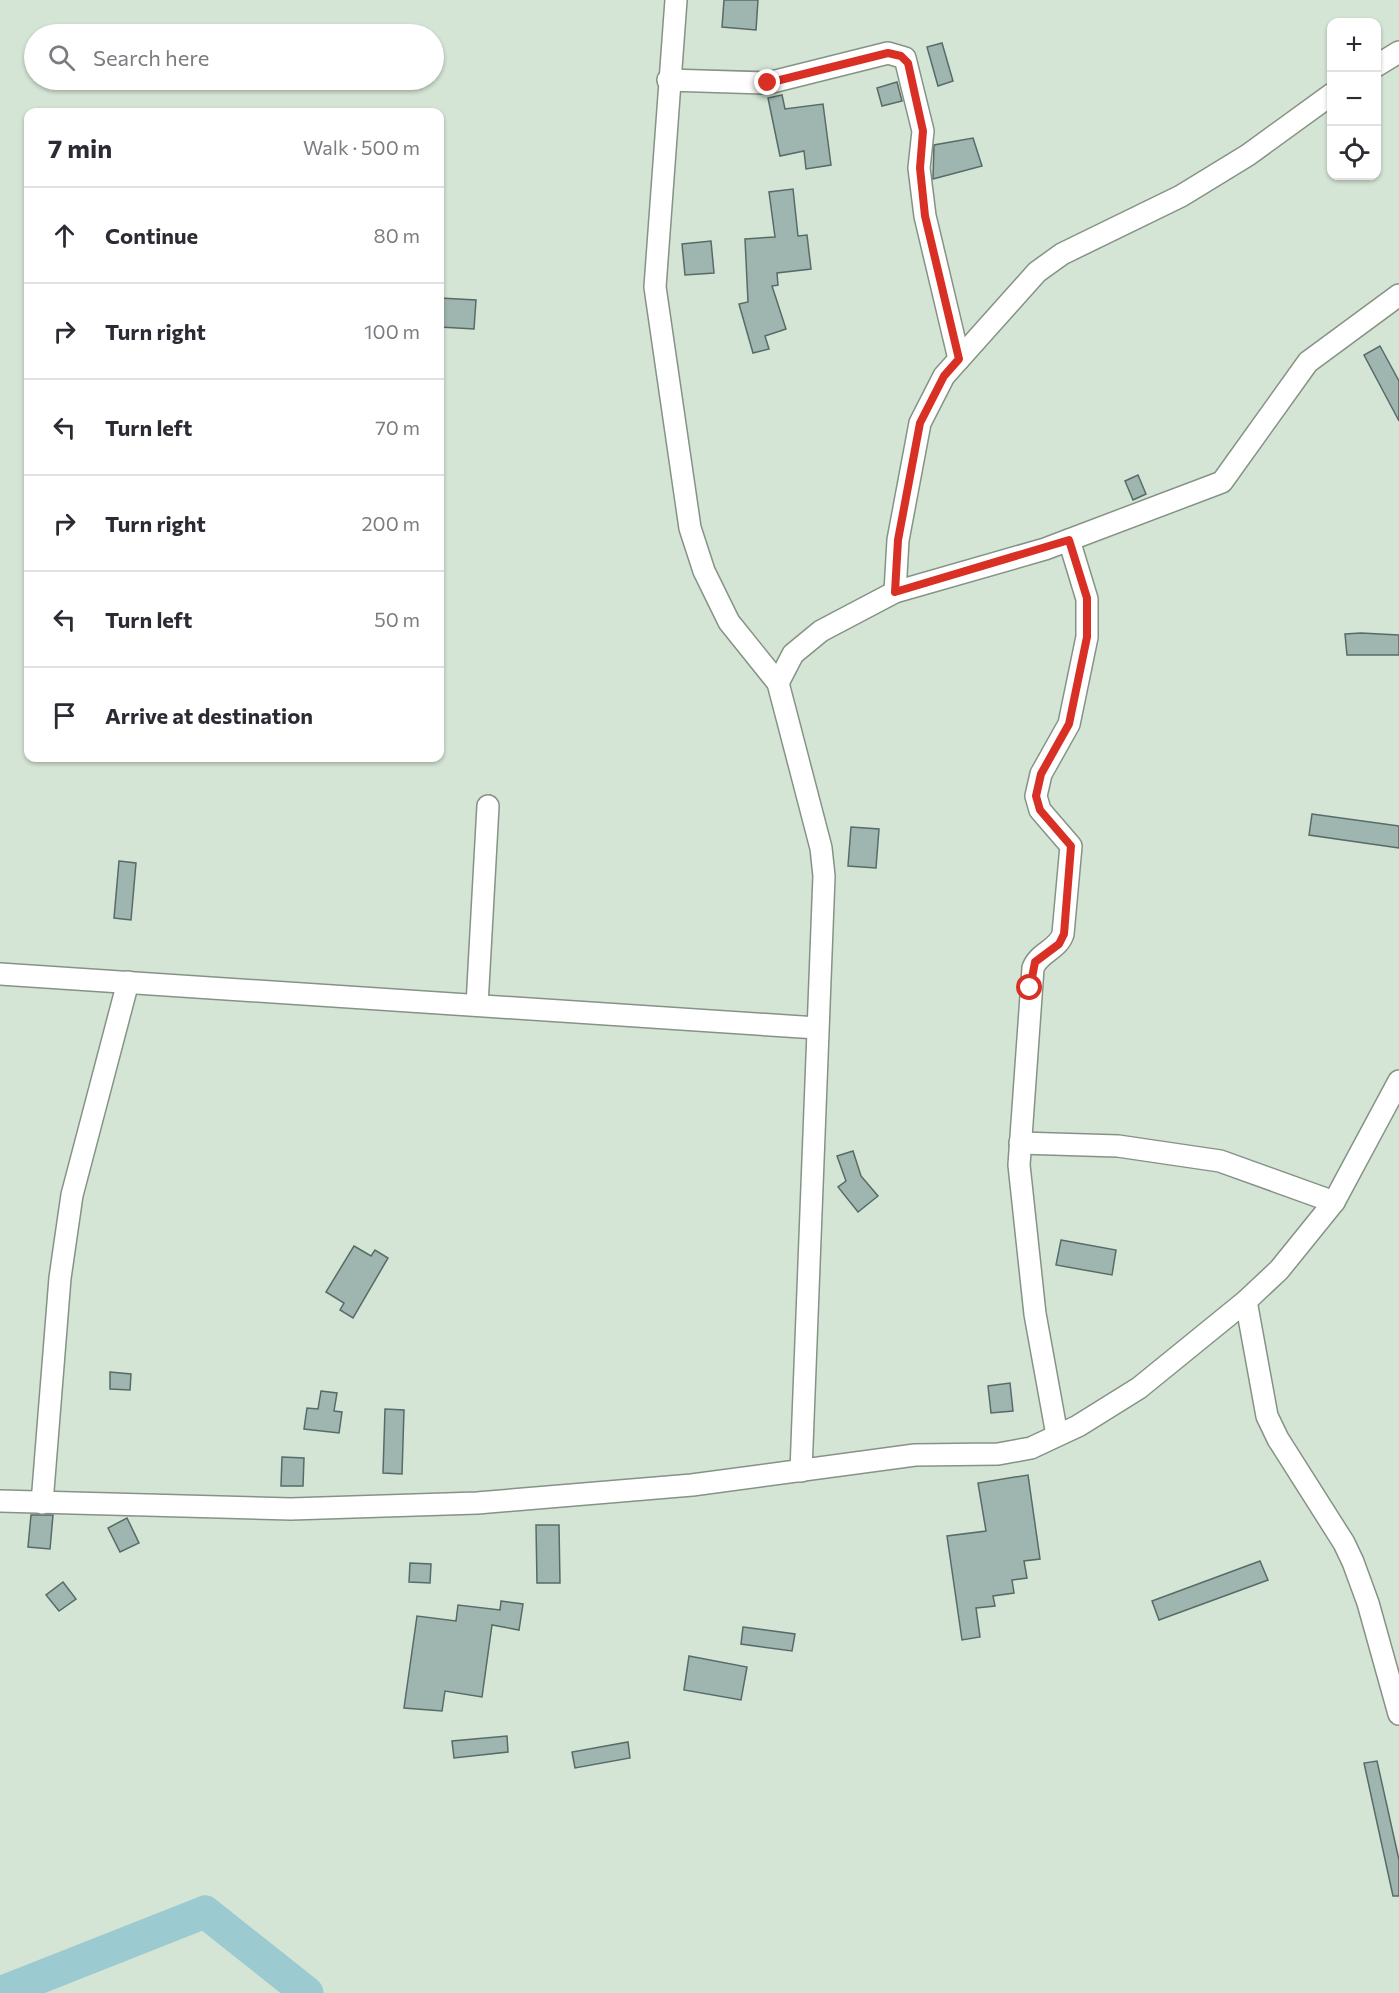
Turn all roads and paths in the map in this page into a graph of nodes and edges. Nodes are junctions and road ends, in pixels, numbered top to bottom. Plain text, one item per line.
1 (676, 0) edge
2 (1399, 52) edge
3 (1381, 63) edge
4 (668, 80) junction
5 (1327, 98) edge
6 (1399, 295) edge
7 (959, 359) junction
8 (1069, 540) junction
9 (895, 592) junction
10 (778, 683) junction
11 (488, 806) dead end
12 (0, 974) edge
13 (128, 982) junction
14 (477, 1005) junction
15 (817, 1028) junction
16 (1399, 1081) edge
17 (1020, 1143) junction
18 (1334, 1202) junction
19 (1246, 1301) junction
20 (1058, 1436) junction
21 (801, 1470) junction
22 (0, 1501) edge
23 (42, 1503) junction
24 (1399, 1714) edge

1 - 4 street
2 - 3 street
4 - 7 street
4 - 10 street
5 - 7 street
6 - 8 street
7 - 9 street
8 - 9 street
8 - 17 street
9 - 10 street
10 - 15 street
11 - 14 street
12 - 13 street
13 - 14 street
13 - 23 street
14 - 15 street
15 - 21 street
16 - 18 street
17 - 18 street
17 - 20 street
18 - 19 street
19 - 20 street
19 - 24 street
20 - 21 street
21 - 23 street
22 - 23 street

